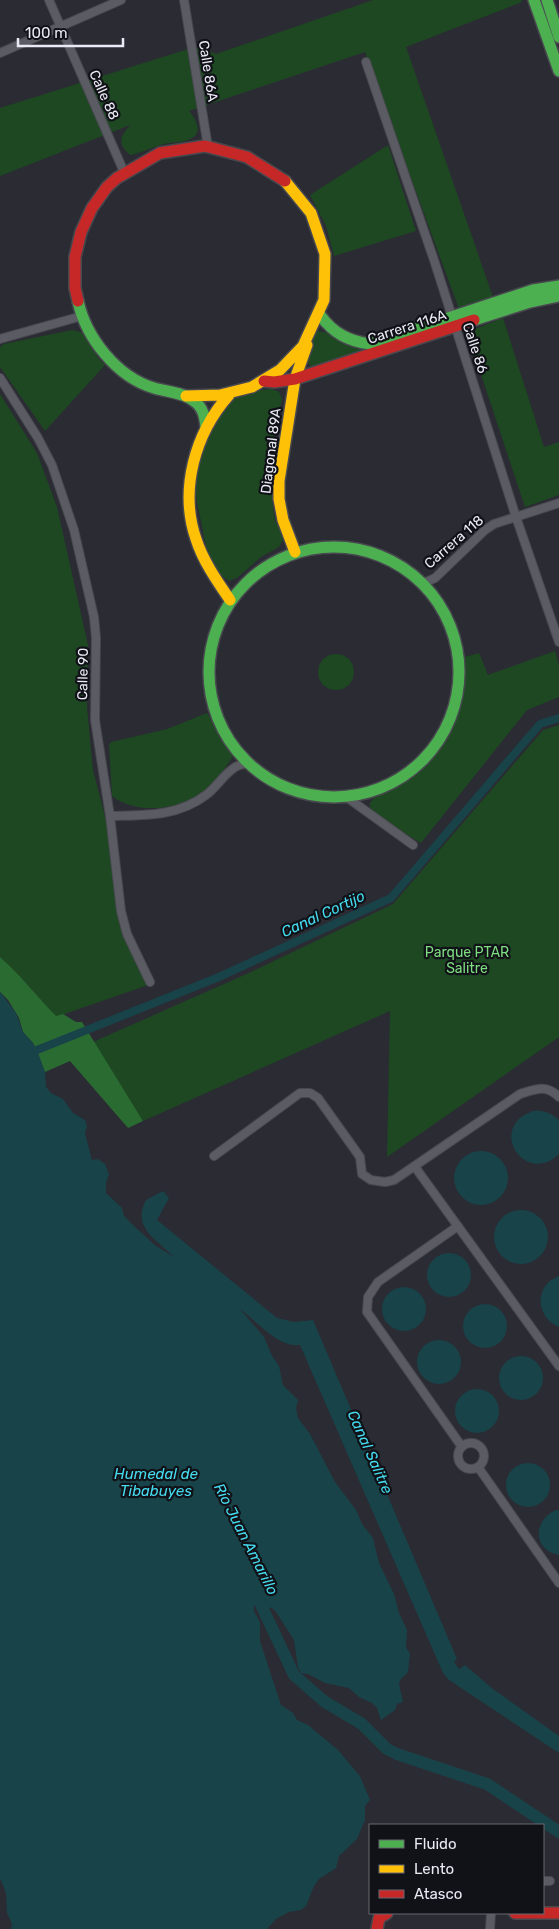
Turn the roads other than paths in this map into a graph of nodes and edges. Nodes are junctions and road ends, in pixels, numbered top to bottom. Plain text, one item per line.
1 (49, 0) edge
2 (121, 0) edge
3 (184, 0) edge
4 (534, 0) edge
5 (546, 0) edge
6 (60, 28) junction
7 (559, 37) edge
8 (0, 53) edge
9 (366, 62) dead end
10 (559, 71) edge
11 (208, 147) junction
12 (124, 172) junction
13 (559, 286) edge
14 (559, 296) edge
15 (320, 315) junction
16 (82, 316) junction
17 (453, 323) junction
18 (310, 334) junction
19 (0, 339) edge
20 (285, 365) junction
21 (0, 378) edge
22 (295, 379) junction
23 (264, 381) junction
24 (229, 395) junction
25 (186, 396) junction
26 (206, 428) junction
27 (559, 503) edge
28 (516, 517) junction
29 (295, 552) junction
30 (424, 583) junction
31 (230, 600) junction
32 (559, 642) edge
33 (248, 763) junction
34 (345, 796) junction
35 (110, 816) junction
36 (413, 846) dead end
37 (150, 982) dead end
38 (559, 1097) edge
39 (214, 1156) dead end
40 (416, 1167) junction
41 (458, 1226) junction
42 (559, 1366) edge
43 (462, 1447) junction
44 (478, 1467) junction
45 (559, 1583) edge
46 (544, 1913) edge
47 (559, 1913) edge
48 (491, 1914) edge
49 (490, 1929) edge

1 - 6 street, Calle 88
2 - 6 street
3 - 11 street, Calle 86A
4 - 10 street
5 - 7 street
6 - 8 street
6 - 12 street, Calle 88
9 - 17 street, Calle 86
11 - 12 street, Diagonal 89A
11 - 15 street, Diagonal 89A
12 - 16 street, Diagonal 89A
13 - 17 street, Carrera 116A
14 - 17 street, Carrera 116A
15 - 17 street, Carrera 116A
15 - 18 street, Diagonal 89A
16 - 19 street
16 - 25 street, Diagonal 89A
17 - 22 street, Carrera 116A
17 - 28 street, Calle 86
18 - 20 street, Diagonal 89A
18 - 22 street, Diagonal 89A
20 - 22 street
20 - 23 street, Diagonal 89A
21 - 35 street, Calle 90
22 - 23 street, Carrera 116A
22 - 29 street, Diagonal 89A
23 - 24 street
24 - 25 street, Diagonal 89A
24 - 26 street
25 - 26 street
26 - 31 street
27 - 28 street, Carrera 118
28 - 30 street, Carrera 118
28 - 32 street, Calle 86
29 - 30 street
29 - 31 street
30 - 34 street
31 - 33 street
33 - 34 street
33 - 35 street
34 - 36 street
35 - 37 street, Calle 90
38 - 40 street
39 - 40 street
40 - 41 street
41 - 42 street
41 - 43 street
43 - 44 street
43 - 44 street
44 - 45 street
46 - 47 street
48 - 49 street

